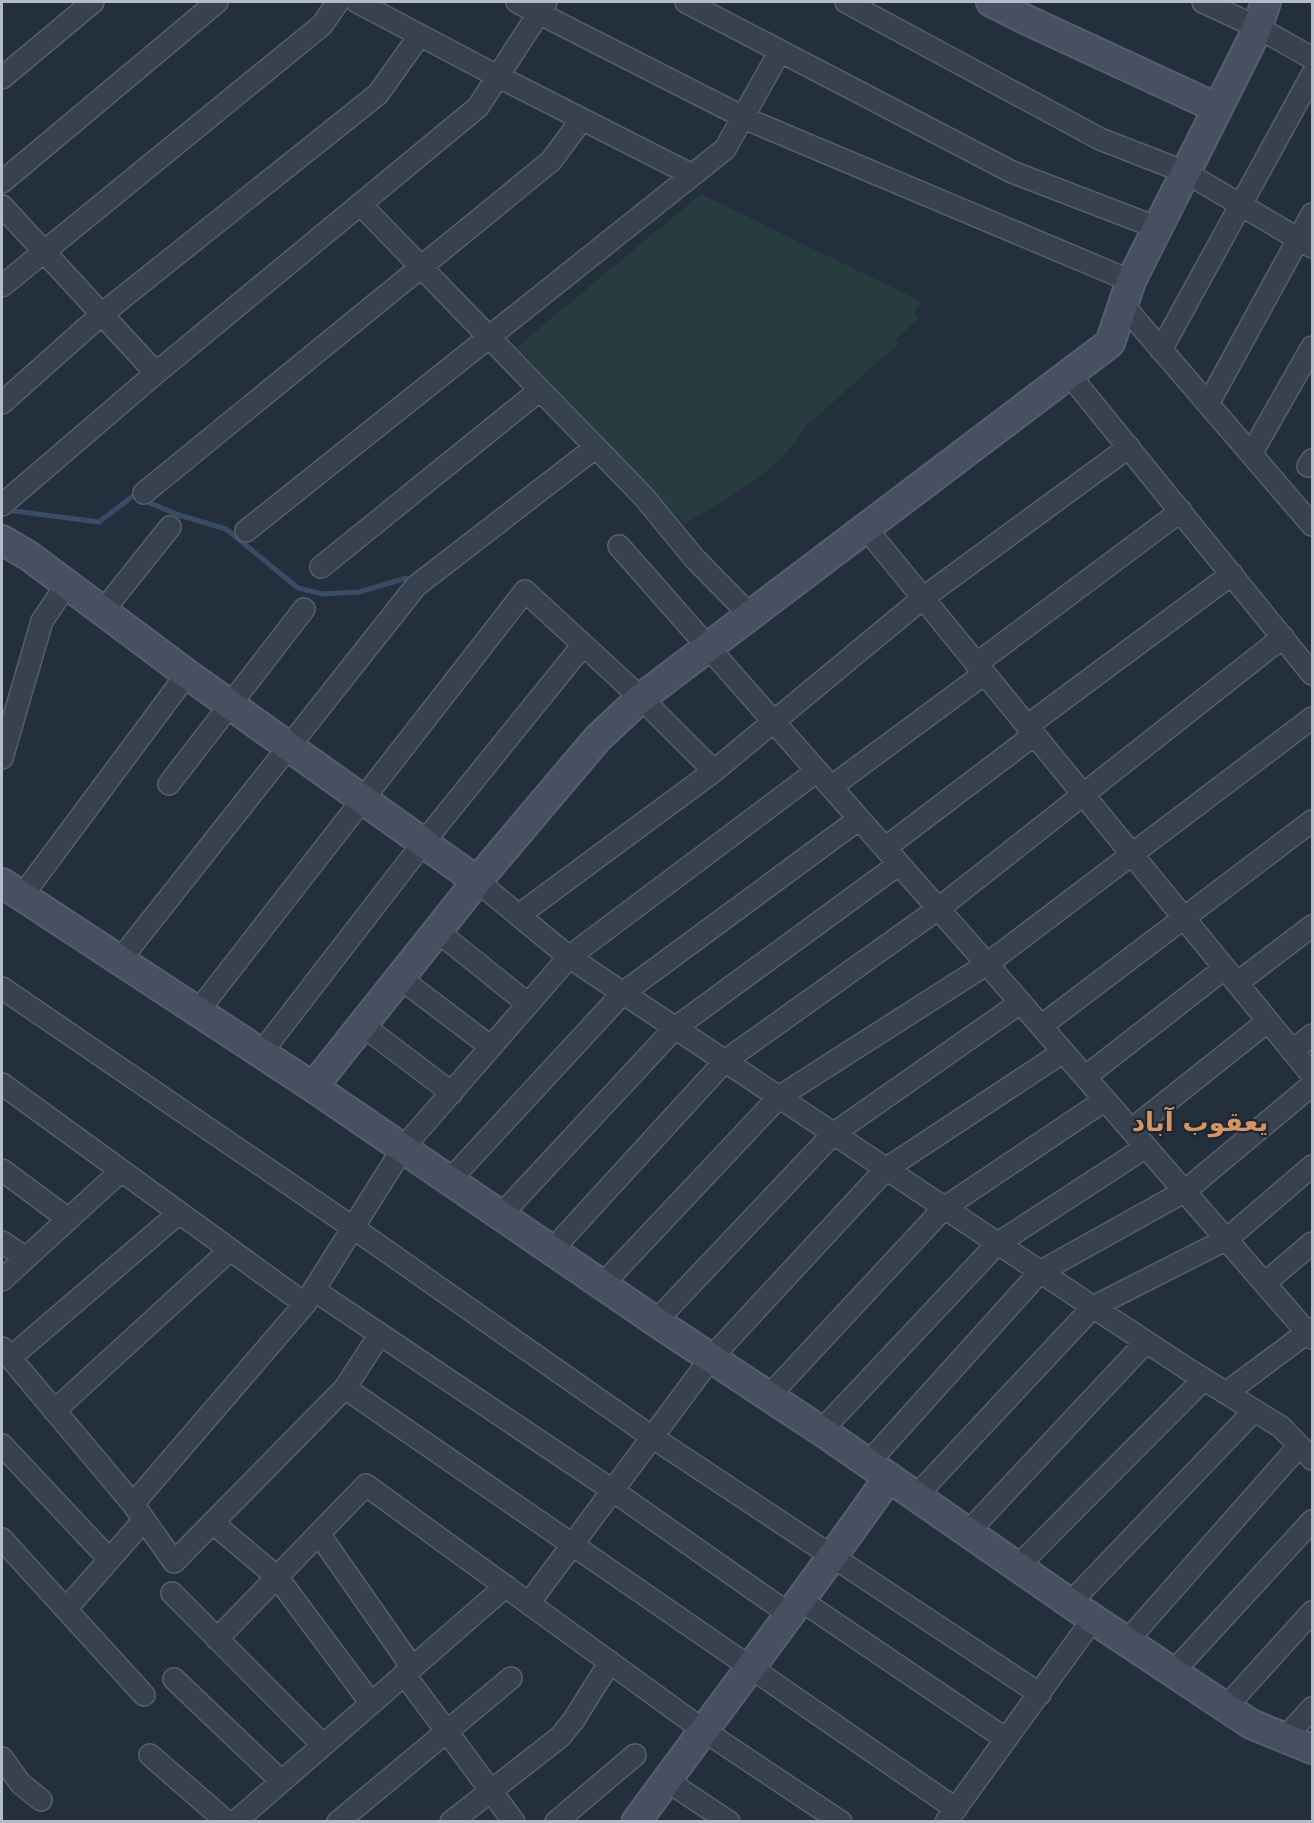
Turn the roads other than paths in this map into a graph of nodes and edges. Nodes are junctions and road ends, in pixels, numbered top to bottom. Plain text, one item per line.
1 (93, 2) edge
2 (217, 2) edge
3 (338, 2) edge
4 (357, 2) edge
5 (517, 2) edge
6 (686, 2) edge
7 (846, 2) edge
8 (991, 2) edge
9 (1203, 2) edge
10 (543, 7) edge
11 (1262, 14) edge
12 (420, 35) junction
13 (780, 51) junction
14 (1312, 58) edge
15 (1312, 75) edge
16 (499, 77) junction
17 (2, 78) edge
18 (1217, 108) junction
19 (742, 117) junction
20 (582, 119) junction
21 (1185, 172) junction
22 (692, 175) junction
23 (2, 182) edge
24 (361, 205) junction
25 (1241, 205) junction
26 (2, 206) edge
27 (1312, 214) edge
28 (1158, 228) junction
29 (1306, 243) edge
30 (44, 250) junction
31 (421, 266) junction
32 (2, 286) edge
33 (1127, 294) junction
34 (102, 314) junction
35 (489, 337) junction
36 (1312, 347) edge
37 (1161, 350) junction
38 (156, 373) junction
39 (1068, 373) junction
40 (540, 390) junction
41 (2, 403) edge
42 (1208, 405) junction
43 (596, 447) junction
44 (1129, 447) junction
45 (1251, 454) junction
46 (144, 493) dead end
47 (2, 505) edge
48 (1181, 512) junction
49 (1312, 525) edge
50 (170, 527) dead end
51 (865, 527) junction
52 (246, 531) dead end
53 (2, 540) edge
54 (618, 546) dead end
55 (321, 567) dead end
56 (1232, 574) junction
57 (67, 584) junction
58 (923, 598) junction
59 (304, 609) dead end
60 (102, 611) junction
61 (750, 615) junction
62 (1283, 637) junction
63 (583, 645) junction
64 (708, 647) junction
65 (980, 669) junction
66 (187, 674) junction
67 (1312, 674) edge
68 (642, 698) junction
69 (231, 705) junction
70 (1312, 718) edge
71 (774, 722) junction
72 (1030, 730) junction
73 (288, 746) junction
74 (2, 759) edge
75 (714, 771) junction
76 (824, 779) junction
77 (170, 784) dead end
78 (1083, 795) junction
79 (362, 799) junction
80 (859, 819) junction
81 (1312, 821) edge
82 (423, 843) junction
83 (1132, 855) junction
84 (892, 856) junction
85 (477, 881) junction
86 (12, 889) edge
87 (938, 909) junction
88 (519, 915) junction
89 (1184, 918) junction
90 (1312, 926) edge
91 (437, 931) junction
92 (569, 957) junction
93 (120, 960) junction
94 (987, 964) junction
95 (1231, 976) junction
96 (400, 978) junction
97 (2, 988) edge
98 (623, 993) junction
99 (1020, 1003) junction
100 (528, 1004) junction
101 (198, 1011) junction
102 (1268, 1021) junction
103 (362, 1025) junction
104 (1041, 1026) junction
105 (675, 1028) junction
106 (1312, 1035) edge
107 (491, 1047) junction
108 (1292, 1051) junction
109 (1063, 1052) junction
110 (261, 1053) junction
111 (725, 1061) junction
112 (1312, 1076) edge
113 (1085, 1077) junction
114 (2, 1084) edge
115 (1312, 1085) edge
116 (314, 1087) junction
117 (452, 1092) junction
118 (779, 1097) junction
119 (1105, 1100) junction
120 (1131, 1130) junction
121 (833, 1134) junction
122 (1146, 1148) junction
123 (404, 1149) junction
124 (1312, 1166) edge
125 (886, 1169) junction
126 (2, 1170) edge
127 (121, 1171) junction
128 (450, 1180) junction
129 (1185, 1191) junction
130 (944, 1208) junction
131 (179, 1213) junction
132 (501, 1215) junction
133 (68, 1219) junction
134 (352, 1227) junction
135 (1227, 1239) junction
136 (2, 1242) edge
137 (1312, 1243) edge
138 (998, 1244) junction
139 (230, 1250) junction
140 (552, 1250) junction
141 (26, 1258) junction
142 (1040, 1272) junction
143 (2, 1280) edge
144 (1265, 1283) junction
145 (602, 1285) junction
146 (309, 1297) junction
147 (1092, 1307) junction
148 (655, 1322) junction
149 (1311, 1333) edge
150 (380, 1334) junction
151 (1146, 1342) junction
152 (6, 1353) edge
153 (711, 1358) junction
154 (1204, 1379) junction
155 (345, 1388) junction
156 (1226, 1393) junction
157 (769, 1396) junction
158 (54, 1411) junction
159 (1254, 1411) junction
160 (821, 1431) junction
161 (652, 1437) junction
162 (2, 1445) edge
163 (1306, 1452) edge
164 (879, 1470) junction
165 (612, 1490) junction
166 (916, 1496) junction
167 (139, 1512) junction
168 (1312, 1521) edge
169 (213, 1523) junction
170 (968, 1532) junction
171 (319, 1534) junction
172 (2, 1539) edge
173 (572, 1545) junction
174 (833, 1557) junction
175 (110, 1559) junction
176 (1017, 1566) junction
177 (277, 1577) junction
178 (506, 1586) junction
179 (172, 1593) dead end
180 (529, 1603) junction
181 (794, 1606) junction
182 (66, 1609) junction
183 (1082, 1611) junction
184 (1312, 1612) edge
185 (217, 1639) junction
186 (1127, 1641) junction
187 (610, 1662) junction
188 (750, 1667) junction
189 (408, 1671) junction
190 (1173, 1672) junction
191 (511, 1678) dead end
192 (174, 1679) dead end
193 (1040, 1694) junction
194 (144, 1695) dead end
195 (371, 1703) junction
196 (1226, 1707) junction
197 (1312, 1708) edge
198 (703, 1730) junction
199 (447, 1731) junction
200 (1285, 1738) junction
201 (1006, 1739) junction
202 (323, 1745) junction
203 (1312, 1749) edge
204 (150, 1755) dead end
205 (635, 1755) dead end
206 (2, 1758) edge
207 (666, 1780) junction
208 (281, 1781) junction
209 (491, 1791) junction
210 (41, 1800) dead end
211 (951, 1815) edge
212 (215, 1818) edge
213 (235, 1821) edge
214 (338, 1821) edge
215 (451, 1821) edge
216 (514, 1821) edge
217 (556, 1821) edge
218 (636, 1821) edge
219 (726, 1821) edge
220 (841, 1821) edge

1 - 17 street
2 - 23 street
3 - 30 street
4 - 12 street
5 - 10 street
6 - 13 street
7 - 21 street
8 - 18 street
9 - 11 street
10 - 16 street
10 - 19 street
11 - 14 street
11 - 18 street
12 - 16 street
12 - 34 street
13 - 19 street
13 - 28 street
15 - 25 street
16 - 20 street
16 - 24 street
18 - 21 street
19 - 22 street
19 - 33 street
20 - 22 street
20 - 31 street
21 - 25 street
21 - 28 street
22 - 35 street
24 - 31 street
24 - 38 street
25 - 29 street
25 - 37 street
26 - 30 street
27 - 29 street
28 - 33 street
29 - 42 street
30 - 32 street
30 - 34 street
31 - 35 street
31 - 46 street
33 - 37 street
33 - 39 street
34 - 38 street
34 - 41 street
35 - 40 street
35 - 52 street
36 - 45 street
37 - 42 street
38 - 47 street
39 - 44 street
39 - 51 street
40 - 43 street
40 - 55 street
42 - 45 street
43 - 61 street
43 - 73 street
44 - 48 street
44 - 58 street
45 - 49 street
48 - 56 street
48 - 65 street
50 - 60 street
51 - 58 street
51 - 61 street
53 - 57 street
54 - 64 street
56 - 62 street
56 - 72 street
57 - 60 street
57 - 74 street
58 - 65 street
58 - 71 street
59 - 69 street
60 - 66 street
61 - 64 street
62 - 67 street
62 - 78 street
63 - 68 street
63 - 79 street
63 - 82 street
64 - 68 street
64 - 71 street
65 - 72 street
65 - 76 street
66 - 69 street
66 - 86 street
68 - 75 street
68 - 85 street
69 - 73 street
69 - 77 street
70 - 83 street
71 - 75 street
71 - 76 street
72 - 78 street
72 - 84 street
73 - 79 street
73 - 93 street
75 - 88 street
76 - 80 street
76 - 92 street
78 - 83 street
78 - 87 street
79 - 82 street
79 - 101 street
80 - 84 street
80 - 98 street
81 - 89 street
82 - 85 street
82 - 110 street
83 - 89 street
83 - 94 street
84 - 87 street
84 - 105 street
85 - 88 street
85 - 91 street
86 - 93 street
87 - 94 street
87 - 111 street
88 - 92 street
89 - 95 street
89 - 104 street
90 - 95 street
91 - 96 street
91 - 100 street
92 - 98 street
92 - 100 street
93 - 101 street
94 - 99 street
94 - 118 street
95 - 102 street
95 - 113 street
96 - 103 street
96 - 107 street
97 - 134 street
98 - 105 street
98 - 128 street
99 - 104 street
99 - 121 street
100 - 107 street
101 - 110 street
102 - 108 street
102 - 120 street
103 - 116 street
103 - 117 street
104 - 109 street
105 - 111 street
105 - 132 street
106 - 108 street
107 - 117 street
108 - 112 street
109 - 113 street
109 - 125 street
110 - 116 street
111 - 118 street
111 - 140 street
113 - 119 street
114 - 127 street
115 - 129 street
116 - 123 street
117 - 123 street
118 - 121 street
118 - 145 street
119 - 120 street
119 - 130 street
120 - 122 street
121 - 125 street
121 - 148 street
122 - 129 street
122 - 138 street
123 - 128 street
123 - 134 street
124 - 135 street
125 - 130 street
125 - 153 street
126 - 133 street
127 - 131 street
127 - 133 street
128 - 132 street
129 - 135 street
129 - 142 street
130 - 138 street
130 - 157 street
131 - 139 street
131 - 152 street
132 - 140 street
133 - 141 street
134 - 146 street
134 - 161 street
135 - 144 street
135 - 147 street
136 - 141 street
137 - 144 street
138 - 142 street
138 - 160 street
139 - 146 street
139 - 158 street
140 - 145 street
141 - 143 street
142 - 147 street
142 - 164 street
144 - 149 street
145 - 148 street
146 - 150 street
146 - 167 street
147 - 151 street
147 - 166 street
148 - 153 street
149 - 156 street
150 - 155 street
150 - 165 street
151 - 154 street
151 - 170 street
152 - 158 street
153 - 157 street
153 - 161 street
154 - 156 street
154 - 176 street
155 - 169 street
155 - 173 street
156 - 159 street
157 - 160 street
158 - 167 street
159 - 163 street
159 - 183 street
160 - 164 street
161 - 165 street
161 - 174 street
162 - 175 street
163 - 186 street
164 - 166 street
164 - 174 street
165 - 173 street
165 - 181 street
166 - 170 street
167 - 169 street
167 - 175 street
168 - 190 street
169 - 177 street
170 - 176 street
171 - 177 street
171 - 178 street
171 - 189 street
172 - 182 street
173 - 180 street
173 - 188 street
174 - 181 street
174 - 193 street
175 - 182 street
176 - 183 street
177 - 185 street
177 - 195 street
178 - 180 street
178 - 189 street
179 - 185 street
180 - 187 street
181 - 188 street
181 - 201 street
182 - 194 street
183 - 186 street
183 - 193 street
184 - 196 street
185 - 202 street
186 - 190 street
187 - 198 street
187 - 209 street
188 - 198 street
188 - 211 street
189 - 195 street
189 - 199 street
190 - 196 street
191 - 199 street
192 - 208 street
193 - 201 street
195 - 202 street
196 - 200 street
197 - 200 street
198 - 207 street
198 - 220 street
199 - 209 street
199 - 214 street
200 - 203 street
201 - 211 street
202 - 208 street
204 - 212 street
205 - 217 street
206 - 210 street
207 - 218 street
207 - 219 street
208 - 213 street
209 - 215 street
209 - 216 street

